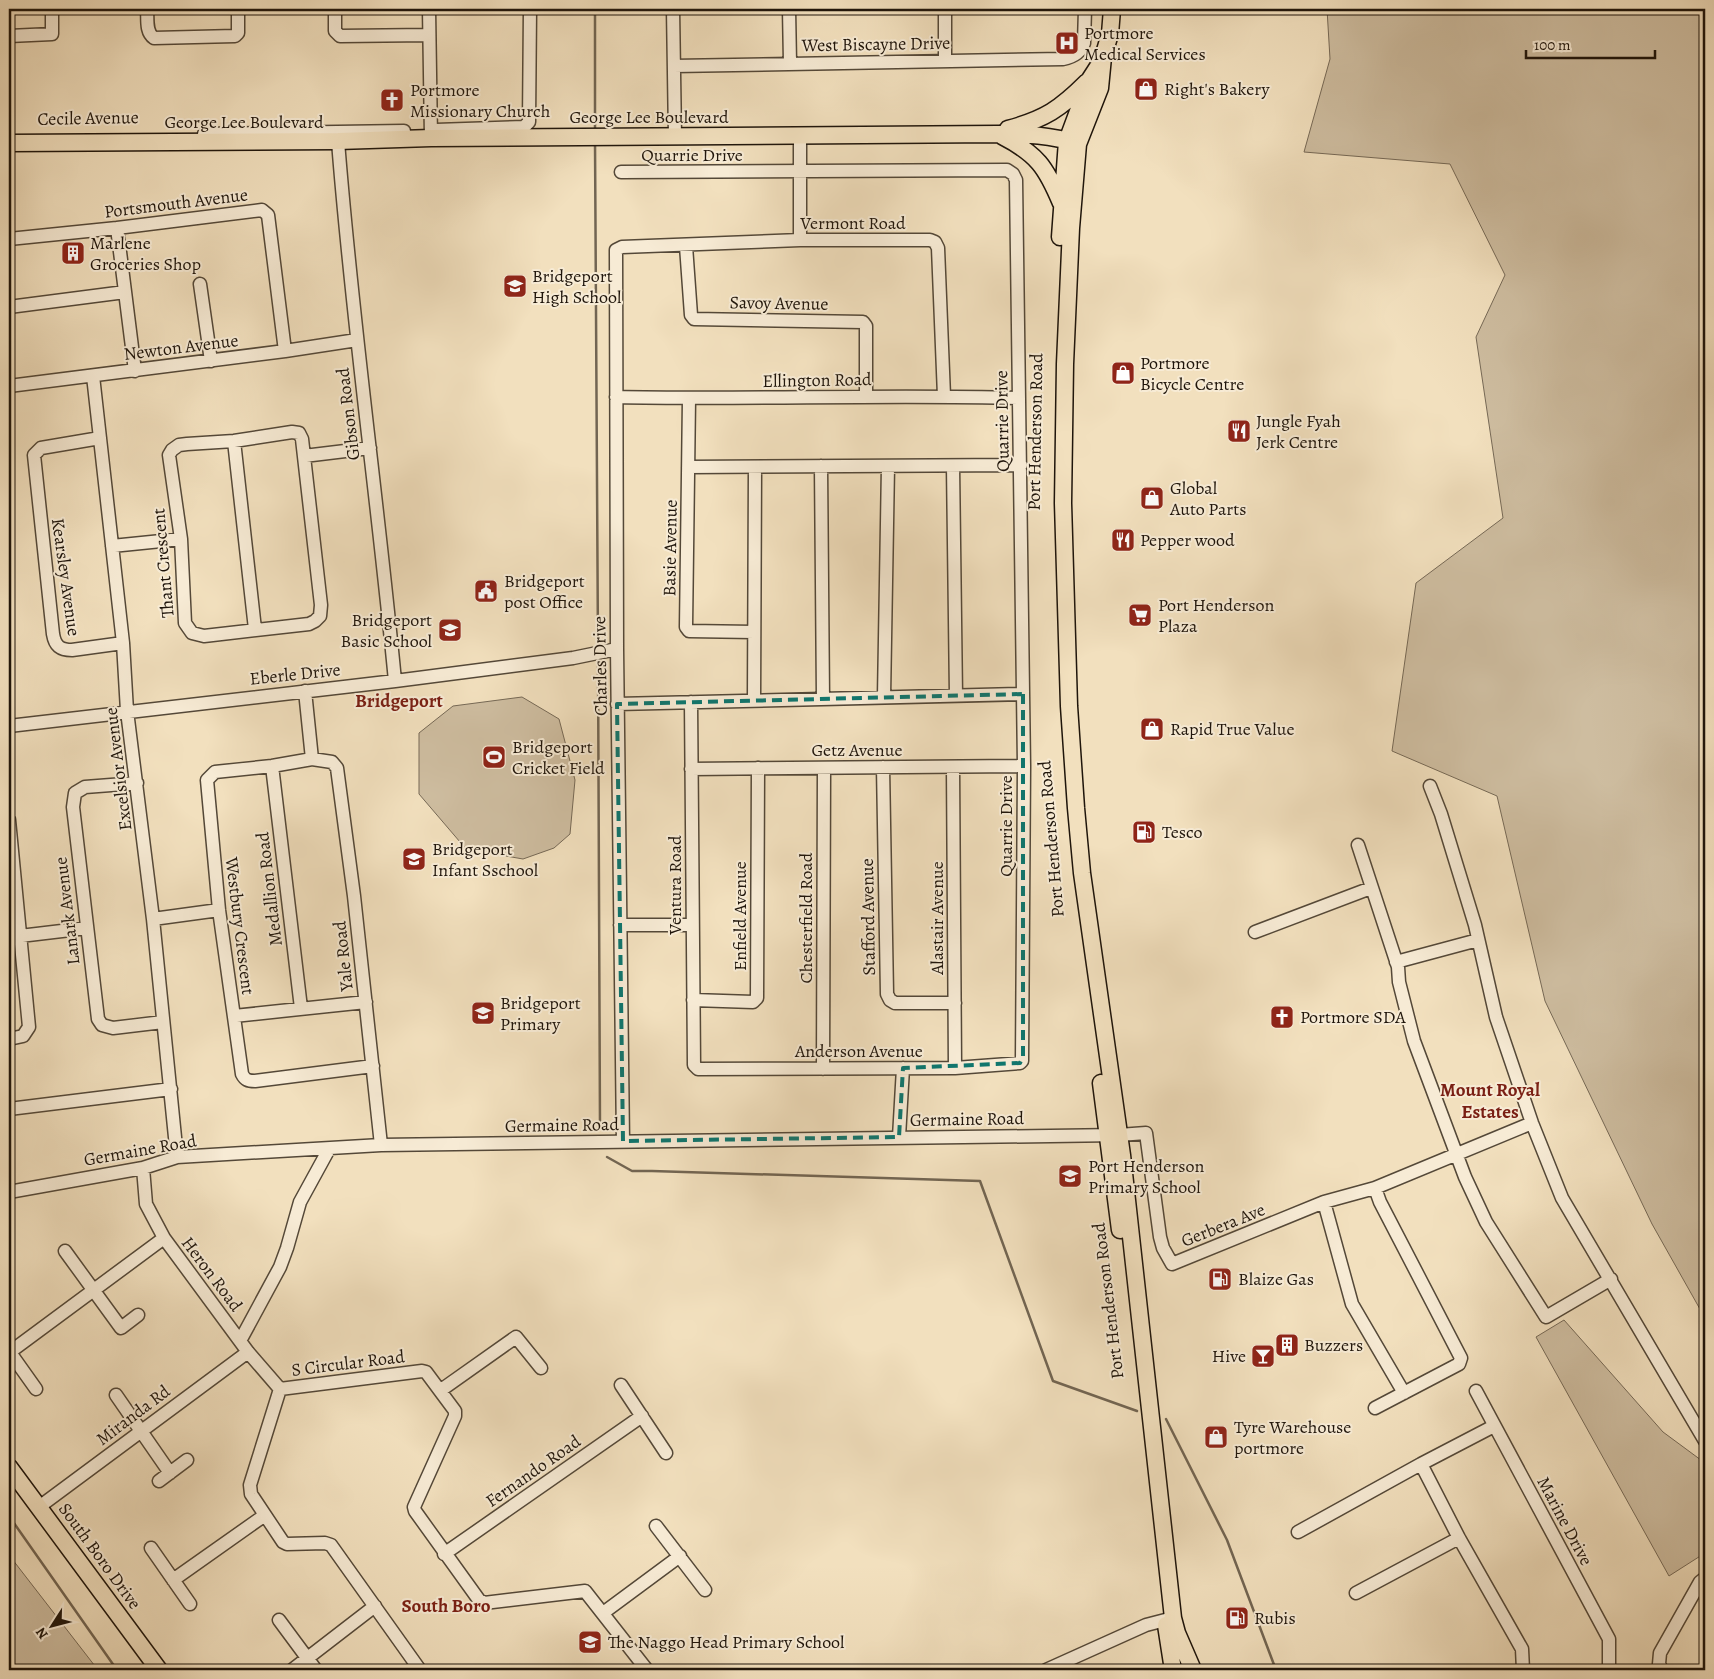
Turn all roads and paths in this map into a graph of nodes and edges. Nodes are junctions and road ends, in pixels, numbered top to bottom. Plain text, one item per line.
1 (52, 9) edge
2 (147, 9) edge
3 (238, 9) edge
4 (335, 9) edge
5 (429, 9) edge
6 (530, 9) edge
7 (673, 9) edge
8 (789, 9) edge
9 (945, 9) edge
10 (1085, 9) edge
11 (1112, 9) edge
12 (429, 35) junction
13 (9, 36) edge
14 (1103, 57) junction
15 (945, 62) junction
16 (790, 63) junction
17 (674, 66) junction
18 (1090, 79) junction
19 (431, 134) junction
20 (992, 134) junction
21 (9, 136) edge
22 (675, 137) junction
23 (800, 137) junction
24 (338, 142) junction
25 (1073, 142) junction
26 (9, 143) edge
27 (621, 172) dead end
28 (800, 172) junction
29 (1062, 206) junction
30 (116, 228) junction
31 (9, 238) edge
32 (800, 240) junction
33 (686, 246) junction
34 (616, 250) joint
35 (200, 284) dead end
36 (125, 292) junction
37 (9, 307) edge
38 (357, 340) junction
39 (285, 351) junction
40 (211, 361) junction
41 (135, 370) junction
42 (93, 376) junction
43 (9, 386) edge
44 (866, 396) junction
45 (944, 396) junction
46 (616, 398) junction
47 (1019, 398) junction
48 (689, 399) junction
49 (100, 438) junction
50 (234, 441) junction
51 (370, 448) junction
52 (304, 456) junction
53 (1021, 465) junction
54 (821, 466) junction
55 (888, 466) junction
56 (953, 466) junction
57 (688, 467) junction
58 (755, 467) junction
59 (180, 539) junction
60 (112, 546) junction
61 (255, 629) junction
62 (754, 632) junction
63 (123, 643) junction
64 (617, 649) junction
65 (396, 681) junction
66 (305, 691) junction
67 (1023, 694) junction
68 (956, 696) junction
69 (884, 697) junction
70 (823, 699) junction
71 (754, 700) junction
72 (691, 702) junction
73 (618, 704) junction
74 (127, 711) junction
75 (9, 726) edge
76 (312, 759) junction
77 (335, 764) joint
78 (272, 766) junction
79 (1024, 766) junction
80 (883, 767) junction
81 (953, 767) junction
82 (758, 768) junction
83 (824, 768) junction
84 (692, 769) junction
85 (137, 783) junction
86 (1430, 786) dead end
87 (9, 820) edge
88 (1358, 845) dead end
89 (1371, 888) junction
90 (219, 910) junction
91 (153, 919) junction
92 (620, 924) junction
93 (692, 925) junction
94 (87, 928) junction
95 (1255, 932) dead end
96 (20, 936) junction
97 (1478, 940) junction
98 (1396, 962) junction
99 (693, 1000) junction
100 (366, 1002) junction
101 (955, 1003) junction
102 (301, 1008) junction
103 (234, 1016) junction
104 (163, 1022) junction
105 (9, 1039) edge
106 (1022, 1061) joint
107 (373, 1066) junction
108 (696, 1068) joint
109 (903, 1068) junction
110 (955, 1068) junction
111 (823, 1069) junction
112 (171, 1089) junction
113 (9, 1110) edge
114 (1532, 1123) junction
115 (1113, 1135) junction
116 (899, 1137) junction
117 (623, 1141) junction
118 (381, 1146) junction
119 (329, 1148) junction
120 (1456, 1154) junction
121 (177, 1157) junction
122 (143, 1168) junction
123 (1375, 1188) junction
124 (9, 1192) edge
125 (1324, 1202) junction
126 (164, 1238) junction
127 (65, 1251) dead end
128 (1611, 1279) junction
129 (94, 1291) junction
130 (138, 1315) dead end
131 (240, 1340) junction
132 (9, 1352) edge
133 (248, 1352) junction
134 (541, 1368) dead end
135 (621, 1385) dead end
136 (36, 1389) dead end
137 (280, 1389) junction
138 (441, 1390) junction
139 (1476, 1391) dead end
140 (1404, 1393) junction
141 (116, 1394) dead end
142 (1375, 1408) dead end
143 (642, 1416) junction
144 (1494, 1426) junction
145 (141, 1430) junction
146 (1705, 1441) edge
147 (666, 1453) dead end
148 (187, 1460) dead end
149 (1420, 1464) junction
150 (9, 1467) edge
151 (170, 1473) junction
152 (159, 1482) dead end
153 (40, 1507) junction
154 (265, 1515) junction
155 (656, 1526) dead end
156 (1298, 1532) dead end
157 (1459, 1538) junction
158 (151, 1548) dead end
159 (444, 1554) junction
160 (680, 1556) junction
161 (174, 1580) junction
162 (1703, 1580) edge
163 (705, 1590) dead end
164 (1356, 1593) dead end
165 (190, 1604) dead end
166 (375, 1606) junction
167 (603, 1614) junction
168 (1169, 1619) junction
169 (279, 1620) dead end
170 (307, 1658) junction
171 (159, 1670) edge
172 (292, 1670) edge
173 (316, 1670) edge
174 (420, 1670) edge
175 (647, 1670) edge
176 (1046, 1670) edge
177 (1173, 1670) edge
178 (1193, 1670) edge
179 (1523, 1670) edge
180 (1609, 1670) edge
181 (1662, 1670) edge

1 - 13 street
2 - 3 street
4 - 12 street
5 - 12 street
6 - 19 street, Cecile Avenue
7 - 17 street
8 - 16 street
9 - 15 street
10 - 15 street, West Biscayne Drive
11 - 14 main road, Port Henderson Road
12 - 19 street
14 - 18 main road, Port Henderson Road
14 - 25 main road, Port Henderson Road
15 - 16 street, West Biscayne Drive
16 - 17 street, West Biscayne Drive
17 - 22 street
18 - 20 main road
18 - 25 main road, Port Henderson Road
19 - 21 street, Cecile Avenue
19 - 22 main road, George Lee Boulevard
19 - 24 main road, George Lee Boulevard
20 - 23 main road, George Lee Boulevard
20 - 25 main road, George Lee Boulevard
20 - 29 main road
22 - 23 main road, George Lee Boulevard
23 - 28 street
24 - 26 main road, George Lee Boulevard
24 - 38 street, Gibson Road
25 - 29 main road, Port Henderson Road
25 - 115 main road, Port Henderson Road
27 - 28 street, Quarrie Drive
28 - 32 street
28 - 47 street, Quarrie Drive
29 - 115 main road, Port Henderson Road
30 - 31 street, Portsmouth Avenue
30 - 36 street
30 - 39 street, Portsmouth Avenue
32 - 33 street, Vermont Road
32 - 45 street, Vermont Road
33 - 34 street, Vermont Road
33 - 44 street, Savoy Avenue
34 - 46 street, Charles Drive
35 - 40 street
36 - 37 street
36 - 41 street
38 - 39 street, Newton Avenue
38 - 51 street, Gibson Road
39 - 40 street, Newton Avenue
40 - 41 street, Newton Avenue
41 - 42 street, Newton Avenue
42 - 43 street, Newton Avenue
42 - 49 street, Excelsior Avenue
44 - 45 street, Ellington Road
44 - 48 street, Ellington Road
45 - 47 street, Ellington Road
46 - 48 street, Ellington Road
46 - 64 street, Charles Drive
47 - 53 street, Quarrie Drive
48 - 57 street, Basie Avenue
49 - 60 street, Excelsior Avenue
49 - 63 street, Kearsley Avenue
50 - 52 street, Thant Crescent
50 - 59 street, Thant Crescent
50 - 61 street
51 - 52 street
51 - 65 street, Gibson Road
52 - 61 street, Thant Crescent
53 - 56 street
53 - 67 street, Quarrie Drive
54 - 55 street
54 - 58 street
54 - 70 street
55 - 56 street
55 - 69 street
56 - 68 street
57 - 58 street
57 - 62 street, Basie Avenue
58 - 62 street
59 - 60 street
59 - 61 street, Thant Crescent
60 - 63 street, Excelsior Avenue
62 - 71 street
63 - 74 street, Excelsior Avenue
64 - 65 street, Eberle Drive
64 - 73 street, Charles Drive
65 - 66 street, Eberle Drive
66 - 74 street, Eberle Drive
66 - 76 street
67 - 68 street
67 - 79 street, Quarrie Drive
68 - 69 street
69 - 70 street
70 - 71 street
71 - 72 street
72 - 73 street
72 - 84 street, Ventura Road
73 - 92 street, Charles Drive
74 - 75 street, Eberle Drive
74 - 85 street, Excelsior Avenue
76 - 77 street, Westbury Crescent
76 - 78 street, Westbury Crescent
77 - 100 street, Yale Road
78 - 90 street, Westbury Crescent
78 - 102 street, Medallion Road
79 - 81 street, Getz Avenue
79 - 106 street, Quarrie Drive
80 - 81 street, Getz Avenue
80 - 83 street, Getz Avenue
80 - 101 street, Stafford Avenue
81 - 101 street, Alastair Avenue
82 - 83 street, Getz Avenue
82 - 84 street, Getz Avenue
82 - 99 street, Enfield Avenue
83 - 111 street, Chesterfield Road
84 - 93 street, Ventura Road
85 - 91 street, Excelsior Avenue
85 - 94 street, Lanark Avenue
86 - 97 street
87 - 96 street
88 - 89 street
89 - 95 street
89 - 98 street
90 - 91 street
90 - 103 street, Westbury Crescent
91 - 104 street, Excelsior Avenue
92 - 93 street
92 - 117 street, Charles Drive
93 - 99 street, Ventura Road
94 - 96 street
94 - 104 street, Lanark Avenue
96 - 105 street
97 - 98 street
97 - 114 street
98 - 120 street
99 - 108 street, Ventura Road
100 - 102 street
100 - 107 street, Yale Road
101 - 110 street, Alastair Avenue
102 - 103 street
103 - 107 street, Westbury Crescent
104 - 112 street, Excelsior Avenue
106 - 110 street, Anderson Avenue
107 - 118 street, Yale Road
108 - 111 street, Anderson Avenue
109 - 110 street, Anderson Avenue
109 - 111 street, Anderson Avenue
109 - 116 street
112 - 113 street
112 - 121 street, Excelsior Avenue
114 - 120 street, Gerbera Ave
114 - 128 street
115 - 116 street, Germaine Road
115 - 125 street, Gerbera Ave
115 - 168 main road, Port Henderson Road
116 - 117 street, Germaine Road
117 - 118 street, Germaine Road
118 - 119 street, Germaine Road
119 - 121 street, Germaine Road
119 - 131 street
120 - 123 street, Gerbera Ave
120 - 128 street
121 - 122 street, Germaine Road
122 - 124 street, Germaine Road
122 - 126 street, Heron Road
123 - 125 street, Gerbera Ave
123 - 140 street
125 - 140 street
126 - 129 street
126 - 131 street, Heron Road
127 - 129 street
128 - 146 street
129 - 130 street
129 - 132 street
131 - 133 street, Heron Road
132 - 136 street
133 - 137 street, Heron Road
133 - 145 street, Miranda Rd
134 - 138 street
135 - 143 street
137 - 138 street, S Circular Road
137 - 154 street
138 - 159 street, S Circular Road
139 - 144 street, Marine Drive
140 - 142 street
141 - 145 street
143 - 147 street
143 - 159 street, Fernando Road
144 - 149 street
144 - 180 street, Marine Drive
145 - 151 street
145 - 153 street, Miranda Rd
148 - 151 street
149 - 156 street
149 - 157 street
150 - 153 main road, South Boro Drive
151 - 152 street
153 - 171 main road, South Boro Drive
154 - 161 street
154 - 166 street
155 - 160 street
157 - 164 street
157 - 179 street
158 - 161 street
159 - 167 street, S Circular Road
160 - 163 street
160 - 167 street
161 - 165 street
162 - 181 street
166 - 170 street
166 - 174 street
167 - 175 street, S Circular Road
168 - 176 street
168 - 177 main road
168 - 178 main road
169 - 170 street
170 - 172 street
170 - 173 street

